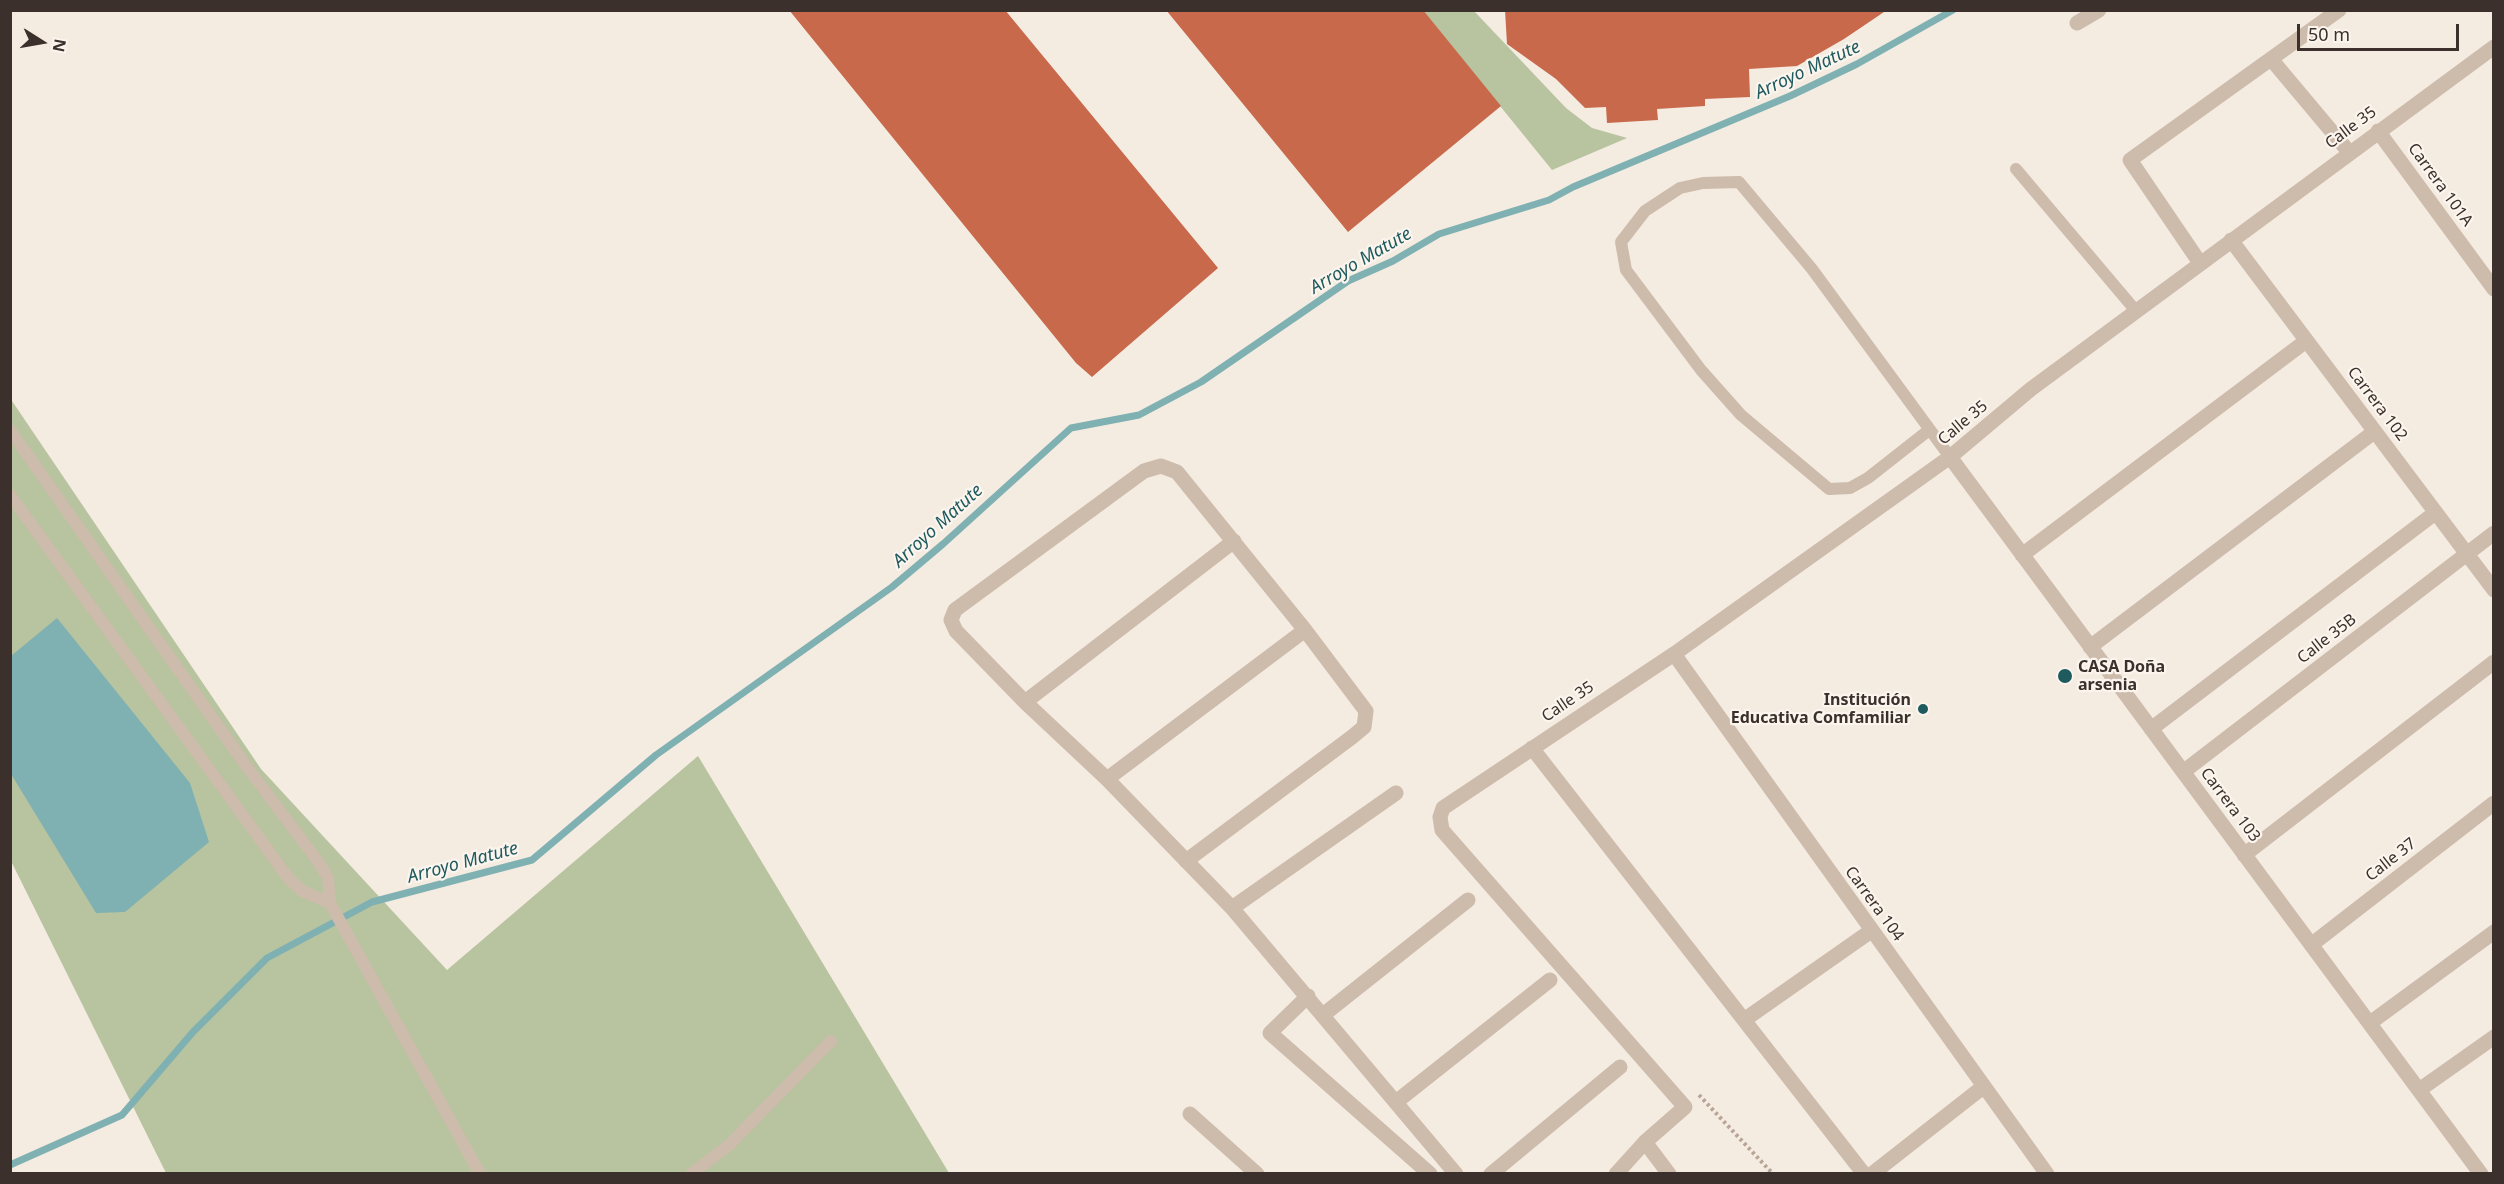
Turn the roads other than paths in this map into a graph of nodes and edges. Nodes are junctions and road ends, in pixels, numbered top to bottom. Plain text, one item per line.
1 (2099, 10) edge
2 (2339, 10) edge
3 (2077, 22) dead end
4 (2493, 46) edge
5 (2271, 59) junction
6 (2378, 131) junction
7 (2349, 152) junction
8 (2016, 169) dead end
9 (2231, 240) junction
10 (2200, 263) junction
11 (2493, 289) edge
12 (2136, 311) junction
13 (2306, 341) junction
14 (10, 430) edge
15 (1929, 430) junction
16 (2374, 432) junction
17 (1950, 457) junction
18 (10, 495) edge
19 (2435, 513) junction
20 (2493, 533) edge
21 (1234, 541) junction
22 (2467, 554) junction
23 (2022, 555) junction
24 (2493, 590) edge
25 (1305, 630) junction
26 (2090, 647) junction
27 (1674, 654) junction
28 (2493, 662) edge
29 (1025, 702) junction
30 (2151, 729) junction
31 (1532, 748) junction
32 (2183, 772) junction
33 (1107, 779) junction
34 (1396, 793) dead end
35 (2493, 803) edge
36 (2244, 855) junction
37 (1186, 861) junction
38 (1468, 900) dead end
39 (333, 908) junction
40 (1232, 908) junction
41 (1871, 931) junction
42 (2493, 932) edge
43 (2311, 945) junction
44 (1550, 980) dead end
45 (1308, 996) junction
46 (1323, 1015) junction
47 (1744, 1020) junction
48 (2370, 1023) junction
49 (2493, 1037) edge
50 (831, 1041) dead end
51 (1620, 1067) dead end
52 (1983, 1087) junction
53 (2420, 1090) junction
54 (1396, 1101) junction
55 (1190, 1114) dead end
56 (1645, 1142) junction
57 (480, 1173) edge
58 (691, 1173) edge
59 (1257, 1173) edge
60 (1430, 1173) edge
61 (1456, 1173) edge
62 (1491, 1173) edge
63 (1616, 1173) edge
64 (1670, 1173) edge
65 (1864, 1173) edge
66 (1872, 1173) edge
67 (2047, 1173) edge
68 (2481, 1173) edge

1 - 3 street
2 - 5 street
4 - 6 street, Calle 35
5 - 7 street
5 - 10 street
6 - 7 street, Calle 35
6 - 11 street, Carrera 101A
7 - 9 street, Calle 35
8 - 12 lane
9 - 10 street, Calle 35
9 - 13 street, Carrera 102
10 - 12 street, Calle 35
12 - 17 street, Calle 35
13 - 16 street, Carrera 102
13 - 23 street
14 - 39 lane
15 - 15 lane
15 - 17 lane
16 - 19 street, Carrera 102
16 - 26 street
17 - 23 street, Carrera 103
17 - 27 street, Calle 35
18 - 39 lane
19 - 22 street, Carrera 102
19 - 30 street
20 - 22 street, Calle 35B
21 - 25 street
21 - 29 street
21 - 29 street
22 - 24 street, Carrera 102
22 - 32 street, Calle 35B
23 - 26 street, Carrera 103
25 - 33 street
25 - 37 street
26 - 30 street, Carrera 103
27 - 31 street, Calle 35
27 - 41 street, Carrera 104
28 - 36 street
29 - 33 street
30 - 32 street, Carrera 103
31 - 47 street
31 - 56 street, Calle 35
32 - 36 street, Carrera 103
33 - 37 street
34 - 40 street
35 - 43 street, Calle 37
36 - 43 street, Carrera 103
37 - 40 street
38 - 46 street
39 - 57 lane
40 - 45 street
41 - 47 street
41 - 52 street, Carrera 104
42 - 48 street
43 - 48 street, Carrera 103
44 - 54 street
45 - 46 street
45 - 60 street
46 - 54 street
47 - 65 street
48 - 53 street, Carrera 103
49 - 53 street
50 - 58 lane
51 - 62 street
52 - 66 street
52 - 67 street, Carrera 104
53 - 68 street, Carrera 103
54 - 61 street
55 - 59 street
56 - 63 street
56 - 64 street

